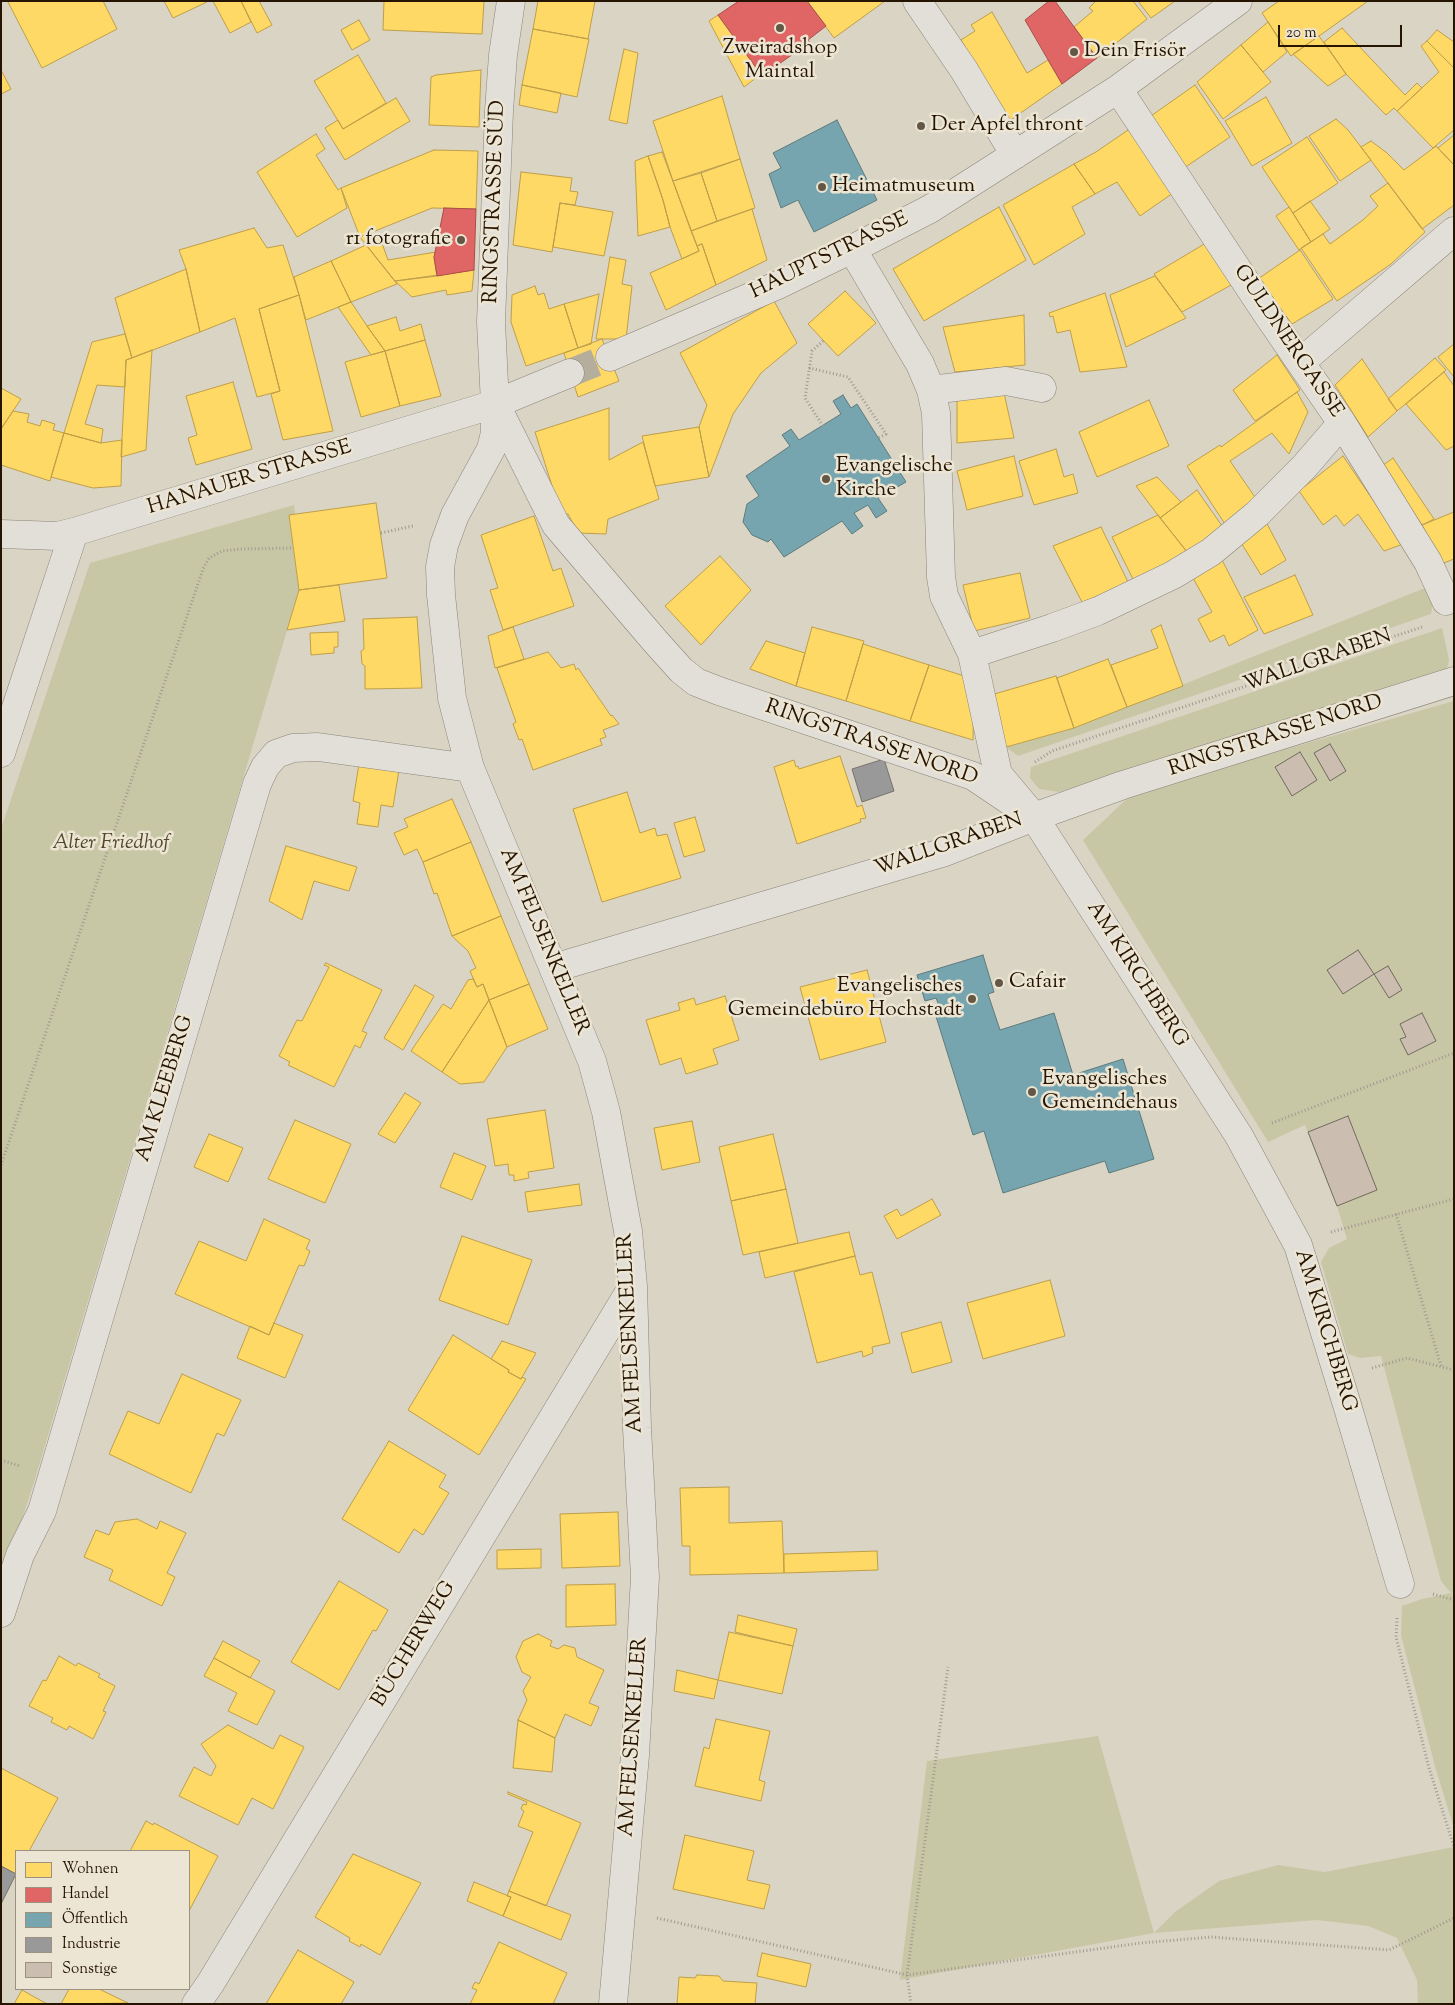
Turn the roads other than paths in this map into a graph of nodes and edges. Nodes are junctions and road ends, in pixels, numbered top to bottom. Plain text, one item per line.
1 (512, 1) edge
2 (917, 1) edge
3 (1238, 1) edge
4 (1118, 89) junction
5 (1015, 156) junction
6 (1454, 231) edge
7 (852, 249) junction
8 (610, 358) tunnel mouth
9 (1302, 362) junction
10 (570, 373) tunnel mouth
11 (1042, 388) dead end
12 (931, 390) junction
13 (495, 404) junction
14 (1342, 423) junction
15 (74, 532) junction
16 (1, 534) edge
17 (1446, 601) dead end
18 (972, 654) junction
19 (1454, 680) edge
20 (1, 753) edge
21 (470, 768) junction
22 (1034, 817) junction
23 (554, 968) junction
24 (633, 1286) junction
25 (1400, 1584) road end
26 (1, 1612) edge
27 (196, 2004) edge
28 (613, 2004) edge

1 - 13 street, RINGSTRASSE SÜD
2 - 5 street
3 - 4 street, HAUPTSTRASSE
4 - 5 street, HAUPTSTRASSE
4 - 9 street, GULDNERGASSE
5 - 7 street, HAUPTSTRASSE
6 - 9 street
7 - 8 street, HAUPTSTRASSE
7 - 12 street, AM KIRCHBERG
9 - 14 street, GULDNERGASSE
10 - 13 street
11 - 12 street
12 - 18 street, AM KIRCHBERG
13 - 15 street, HANAUER STRASSE
13 - 21 street, AM FELSENKELLER
13 - 22 street, RINGSTRASSE NORD
14 - 17 street, GULDNERGASSE
14 - 18 street
15 - 16 street, HANAUER STRASSE
15 - 20 street
18 - 22 street, AM KIRCHBERG
19 - 22 street, RINGSTRASSE NORD
21 - 23 street, AM FELSENKELLER
21 - 26 street, AM KLEEBERG
22 - 23 street, WALLGRABEN
22 - 25 street, AM KIRCHBERG
23 - 24 street, AM FELSENKELLER
24 - 27 street, BÜCHERWEG
24 - 28 street, AM FELSENKELLER

